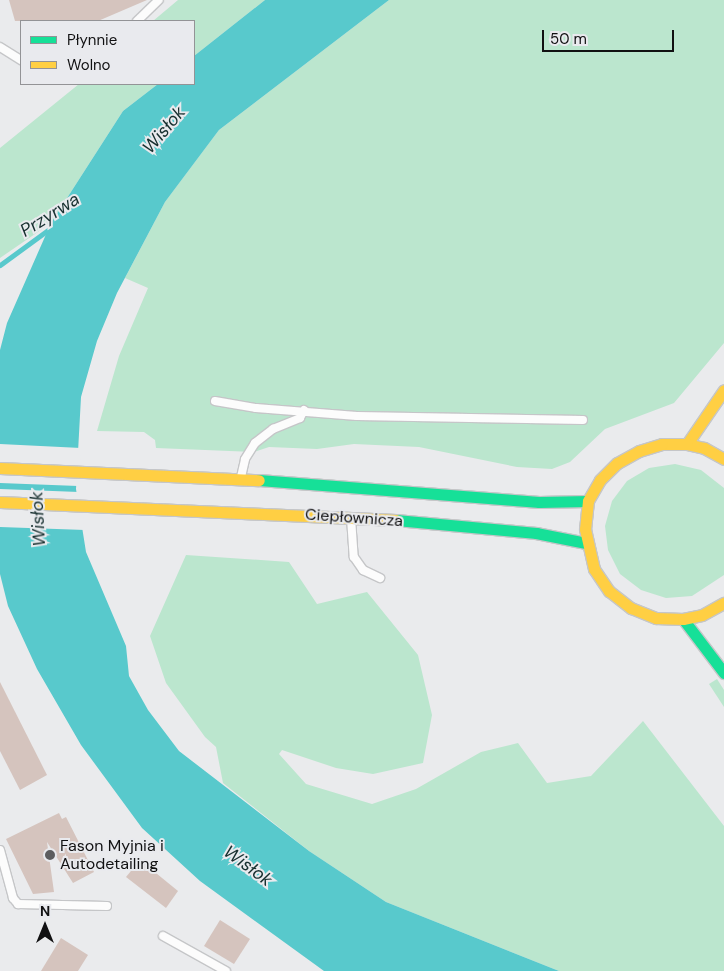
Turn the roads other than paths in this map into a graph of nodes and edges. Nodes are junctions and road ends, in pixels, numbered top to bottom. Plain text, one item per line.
1 (159, 0) edge
2 (137, 20) edge
3 (0, 47) edge
4 (20, 59) edge
5 (724, 390) edge
6 (215, 401) dead end
7 (304, 410) junction
8 (583, 420) dead end
9 (687, 444) junction
10 (724, 459) edge
11 (0, 468) edge
12 (240, 479) junction
13 (588, 501) junction
14 (0, 502) edge
15 (351, 516) junction
16 (586, 543) junction
17 (380, 578) dead end
18 (724, 603) edge
19 (683, 619) junction
20 (724, 673) edge
21 (0, 850) edge
22 (107, 906) dead end
23 (163, 936) dead end
24 (226, 971) edge

1 - 2 lane
3 - 4 lane
5 - 9 main road
6 - 7 lane
7 - 8 lane
7 - 12 lane
9 - 10 main road
9 - 13 main road
11 - 12 main road, Ciepłownicza
12 - 13 main road, Ciepłownicza
13 - 16 main road
14 - 15 main road, Ciepłownicza
15 - 16 main road, Ciepłownicza
15 - 17 lane
16 - 19 main road
18 - 19 main road
19 - 20 main road
21 - 22 lane
23 - 24 lane

